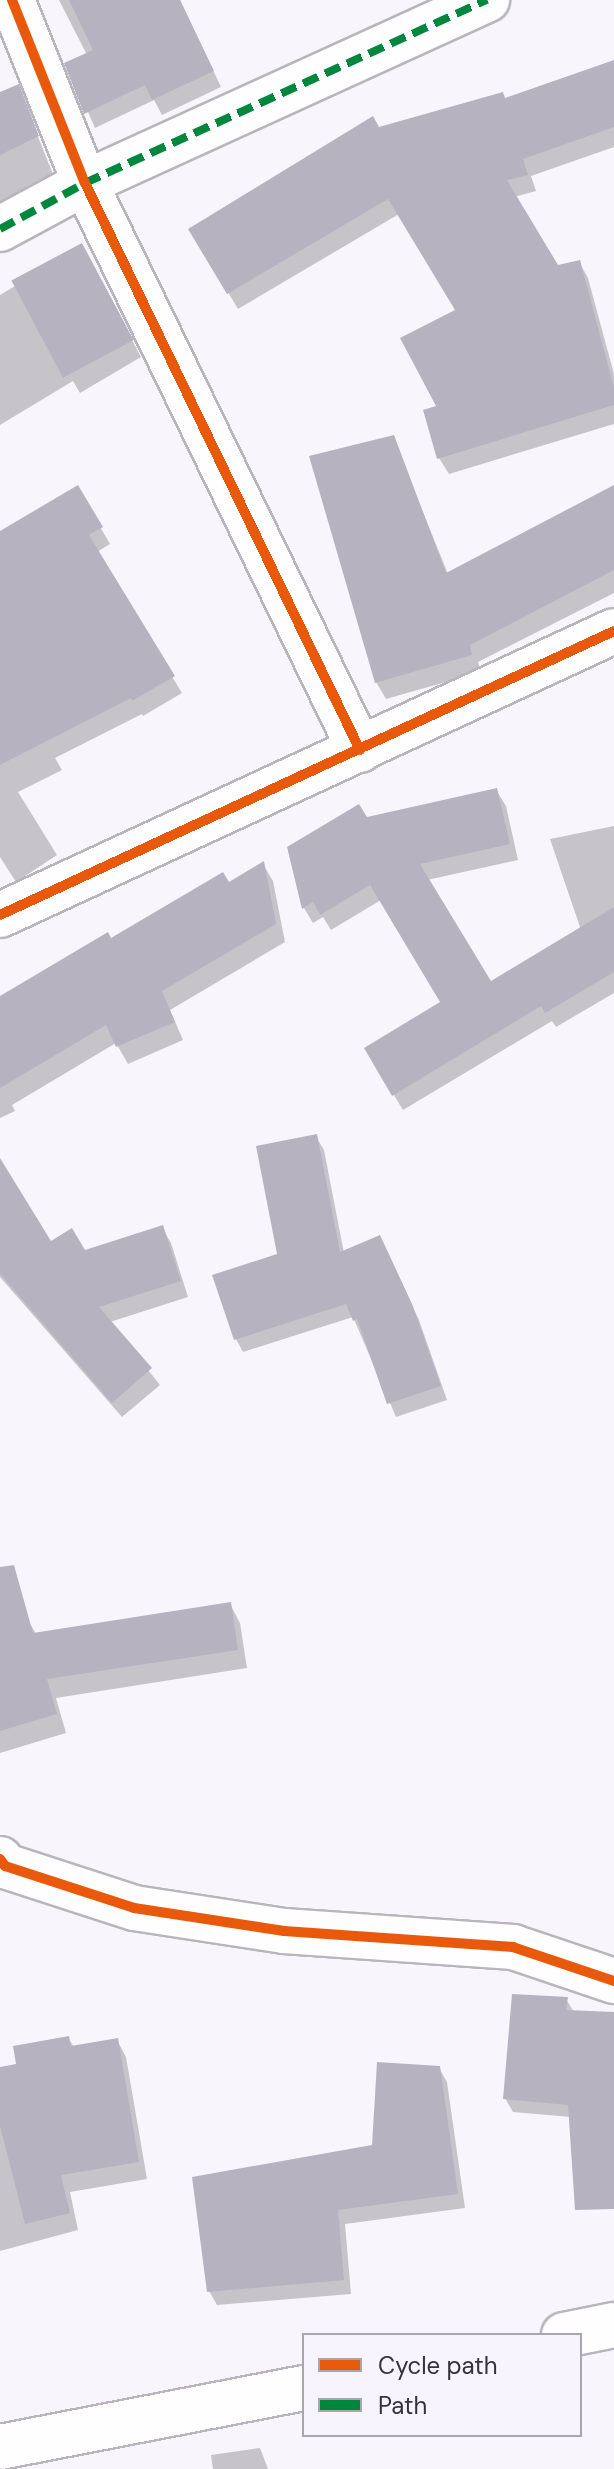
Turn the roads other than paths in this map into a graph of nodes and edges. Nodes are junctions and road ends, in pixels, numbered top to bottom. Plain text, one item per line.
1 (12, 0) edge
2 (487, 0) edge
3 (85, 183) junction
4 (0, 229) edge
5 (614, 631) edge
6 (360, 750) junction
7 (0, 915) edge
8 (0, 1859) edge
9 (614, 1981) edge
10 (614, 2325) edge
11 (574, 2333) edge
12 (302, 2388) edge
13 (0, 2447) edge

1 - 3 street
2 - 3 street
3 - 4 street
3 - 6 street
5 - 6 street
6 - 7 street
8 - 9 street
10 - 11 street
12 - 13 street

